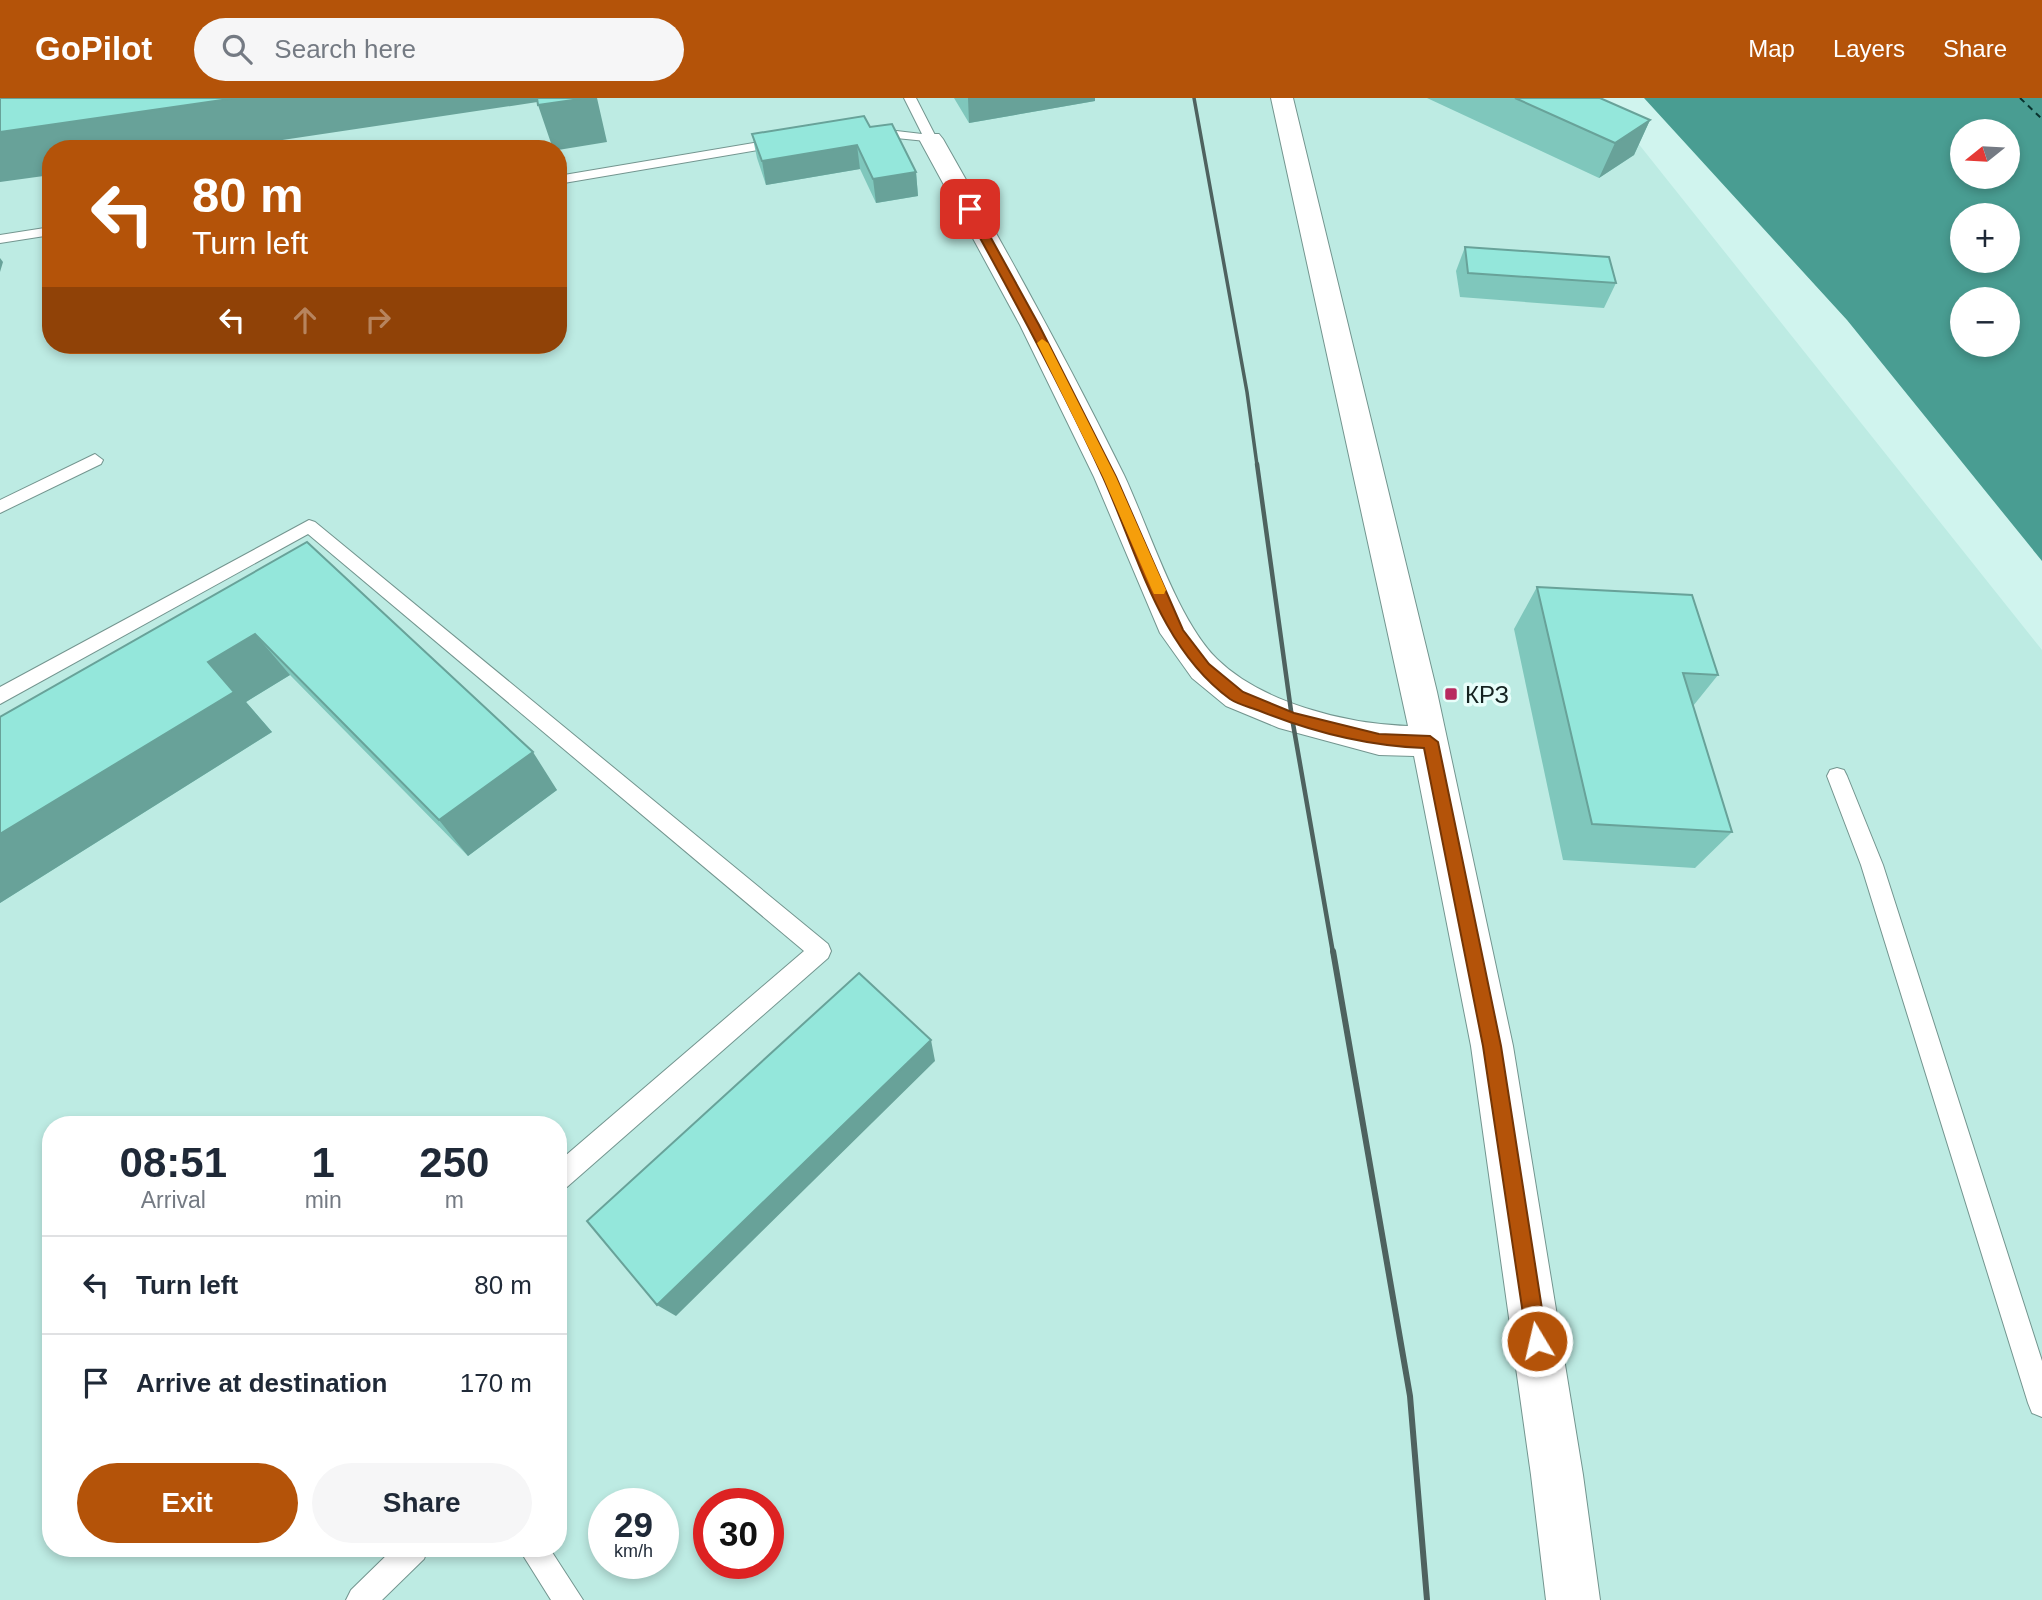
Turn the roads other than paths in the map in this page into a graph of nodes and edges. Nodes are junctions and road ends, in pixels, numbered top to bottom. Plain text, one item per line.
1 (910, 98) edge
2 (1282, 98) edge
3 (856, 130) edge
4 (802, 139) edge
5 (931, 139) junction
6 (567, 178) edge
7 (42, 232) edge
8 (0, 239) edge
9 (95, 460) dead end
10 (0, 507) edge
11 (0, 696) edge
12 (1430, 742) junction
13 (1837, 776) dead end
14 (567, 1170) edge
15 (2042, 1403) edge
16 (406, 1557) edge
17 (538, 1557) edge
18 (361, 1600) edge
19 (568, 1600) edge
20 (1573, 1600) edge

1 - 5 lane
2 - 12 street
3 - 5 lane
4 - 6 lane
5 - 12 street
7 - 8 lane
9 - 10 lane
11 - 14 lane
12 - 20 street
13 - 15 lane
16 - 18 lane
17 - 19 lane

